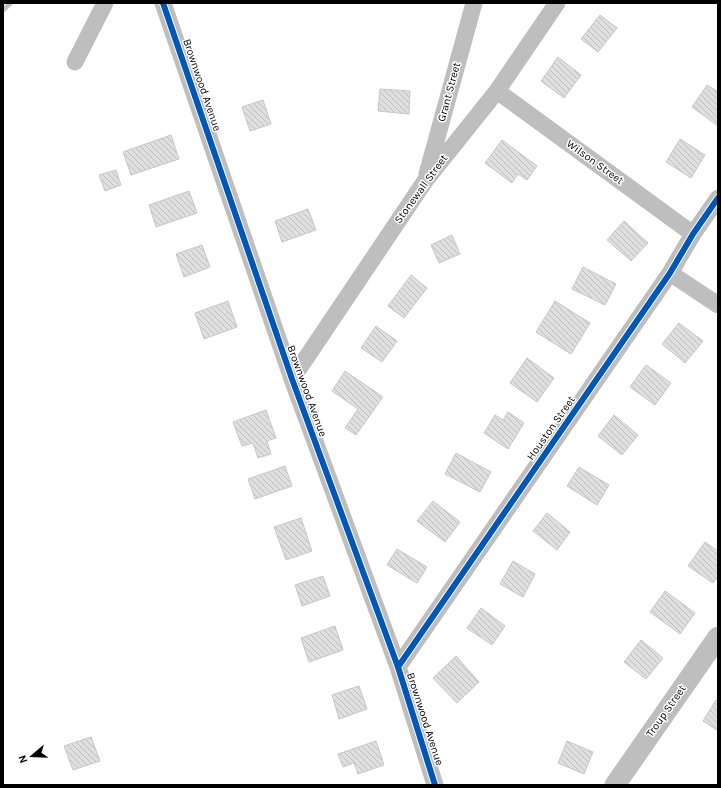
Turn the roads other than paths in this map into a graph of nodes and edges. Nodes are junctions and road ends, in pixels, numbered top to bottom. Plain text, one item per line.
1 (105, 3) edge
2 (163, 3) edge
3 (474, 3) edge
4 (557, 3) edge
5 (74, 62) dead end
6 (497, 91) junction
7 (425, 181) junction
8 (718, 198) edge
9 (693, 234) junction
10 (670, 273) junction
11 (718, 305) edge
12 (292, 379) junction
13 (718, 637) edge
14 (398, 667) junction
15 (435, 785) edge
16 (615, 785) edge

1 - 5 street
2 - 12 street, Brownwood Avenue
3 - 7 street, Grant Street
4 - 6 street, Stonewall Street
6 - 7 street, Stonewall Street
6 - 9 street, Wilson Street
7 - 12 street, Stonewall Street
8 - 9 street, Houston Street
9 - 10 street, Houston Street
10 - 11 street
10 - 14 street, Houston Street
12 - 14 street, Brownwood Avenue
13 - 16 street, Troup Street
14 - 15 street, Brownwood Avenue

